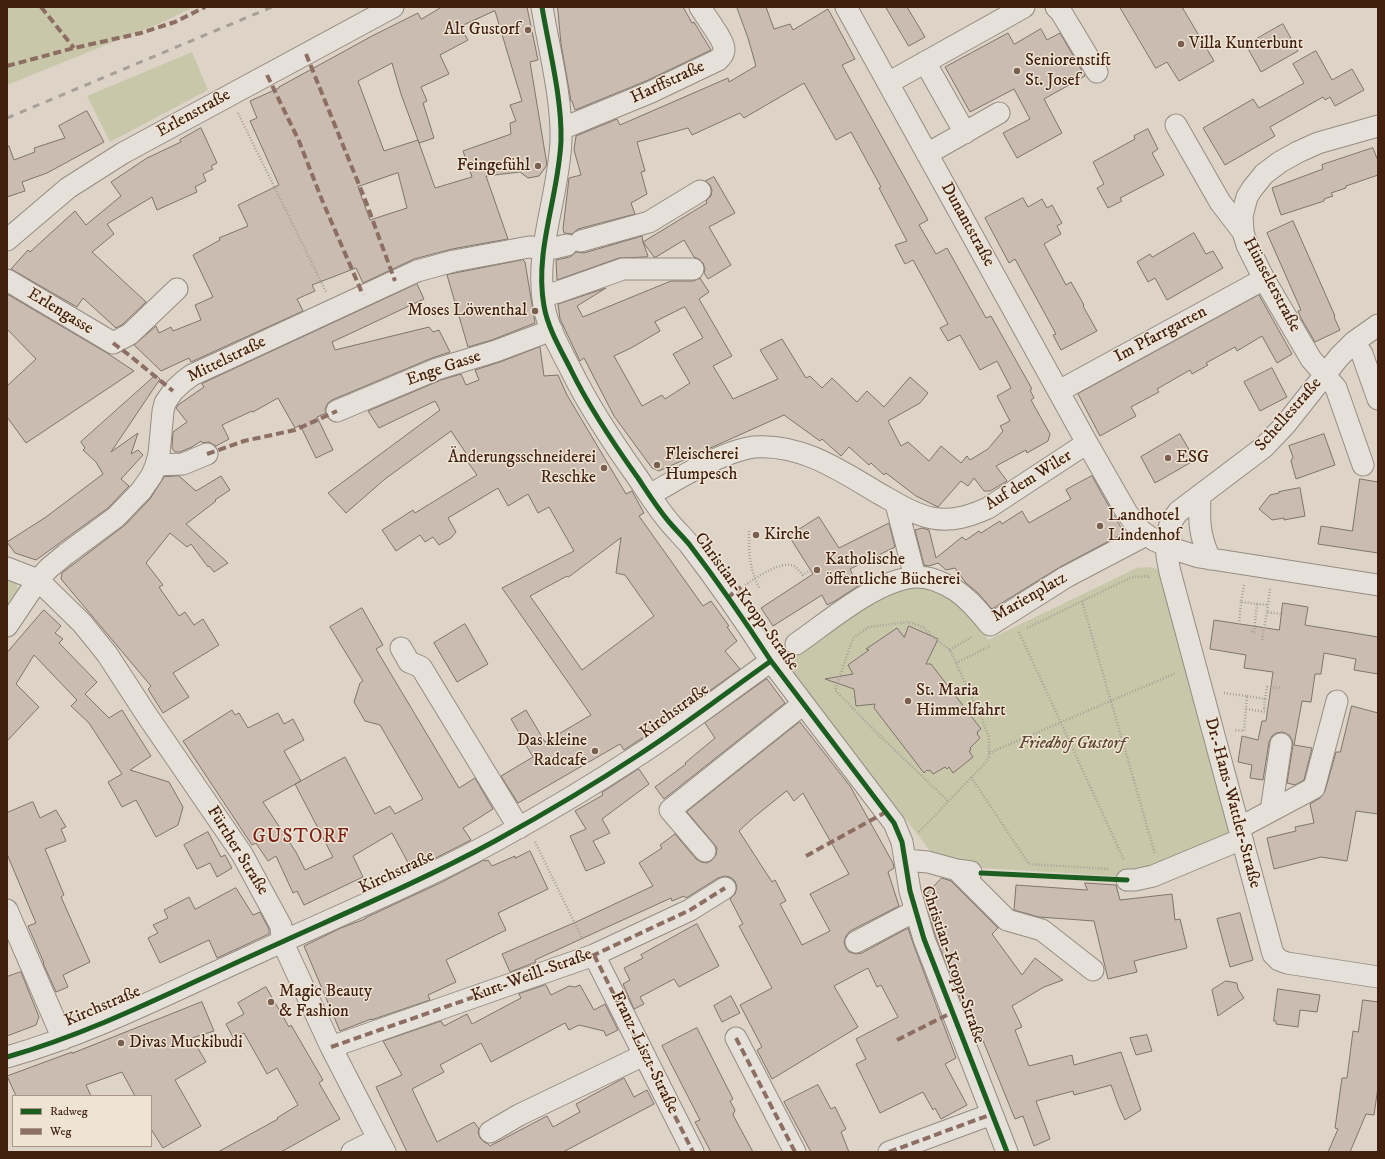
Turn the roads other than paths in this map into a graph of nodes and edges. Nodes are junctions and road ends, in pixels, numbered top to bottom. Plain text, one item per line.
1 (393, 7) edge
2 (542, 7) edge
3 (700, 7) edge
4 (846, 7) edge
5 (1024, 7) edge
6 (1056, 7) edge
7 (925, 62) junction
8 (1097, 72) dead end
9 (888, 83) junction
10 (999, 113) dead end
11 (1176, 125) dead end
12 (1378, 126) edge
13 (560, 128) junction
14 (965, 133) junction
15 (927, 154) junction
16 (700, 191) dead end
17 (1243, 232) junction
18 (7, 240) edge
19 (543, 247) junction
20 (693, 269) dead end
21 (1264, 279) junction
22 (7, 280) edge
23 (177, 289) dead end
24 (543, 296) junction
25 (1378, 325) edge
26 (552, 330) junction
27 (1354, 342) junction
28 (1324, 375) junction
29 (1059, 391) junction
30 (1378, 398) edge
31 (337, 412) dead end
32 (1087, 443) junction
33 (206, 454) dead end
34 (156, 465) junction
35 (1363, 465) dead end
36 (650, 495) junction
37 (1200, 495) junction
38 (896, 504) junction
39 (1146, 535) junction
40 (1166, 546) junction
41 (1210, 559) junction
42 (7, 568) edge
43 (915, 577) junction
44 (38, 580) junction
45 (1378, 585) edge
46 (7, 626) edge
47 (796, 644) dead end
48 (401, 648) dead end
49 (771, 661) junction
50 (1337, 701) dead end
51 (803, 704) junction
52 (1282, 744) dead end
53 (1271, 811) junction
54 (519, 828) junction
55 (1241, 833) junction
56 (705, 851) dead end
57 (905, 860) junction
58 (957, 870) junction
59 (1122, 872) road end
60 (981, 873) dead end
61 (725, 888) dead end
62 (7, 910) edge
63 (915, 911) junction
64 (282, 941) junction
65 (856, 942) dead end
66 (594, 955) junction
67 (1093, 970) dead end
68 (1378, 977) edge
69 (736, 1038) dead end
70 (63, 1039) junction
71 (331, 1047) junction
72 (644, 1055) junction
73 (7, 1057) edge
74 (992, 1114) junction
75 (490, 1132) dead end
76 (382, 1145) edge
77 (352, 1152) edge
78 (694, 1152) edge
79 (795, 1152) edge
80 (889, 1152) edge
81 (1007, 1152) edge

1 - 18 street, Erlenstraße
2 - 13 street, Christian-Kropp-Straße
3 - 13 street, Harffstraße
4 - 9 street, Dunantstraße
5 - 7 street
6 - 8 street
7 - 9 street
7 - 14 street
9 - 15 street, Dunantstraße
10 - 14 street
11 - 17 street
12 - 17 street, Hünselerstraße
13 - 19 street, Christian-Kropp-Straße
14 - 15 street
15 - 29 street, Dunantstraße
16 - 19 street, Mittelstraße
17 - 21 street, Hünselerstraße
19 - 24 street, Christian-Kropp-Straße
19 - 34 street, Mittelstraße
20 - 24 street
21 - 28 street, Hünselerstraße
21 - 29 street, Im Pfarrgarten
22 - 23 street, Erlengasse
24 - 26 street, Christian-Kropp-Straße
25 - 27 street, Schellestraße
26 - 31 street, Enge Gasse
26 - 36 street, Christian-Kropp-Straße
27 - 28 street, Schellestraße
27 - 30 street
28 - 35 street, Hünselerstraße
28 - 37 street, Schellestraße
29 - 32 street, Dunantstraße
32 - 38 street, Auf dem Wiler
32 - 39 street, Auf dem Wiler
33 - 34 street
34 - 44 street, Mittelstraße
36 - 38 street, Auf dem Wiler
36 - 49 street, Christian-Kropp-Straße
37 - 40 street, Schellestraße
37 - 41 street
38 - 43 street
39 - 40 street, Auf dem Wiler
39 - 43 street, Marienplatz
40 - 41 street, Auf dem Wiler
40 - 55 street, Dr.-Hans-Wattler-Straße
41 - 45 street, Auf dem Wiler
42 - 44 street
43 - 47 street, Marienplatz
44 - 46 street, Mittelstraße
44 - 64 street, Fürther Straße
48 - 54 street
49 - 51 street, Christian-Kropp-Straße
49 - 54 street, Kirchstraße
50 - 53 street
51 - 56 street
51 - 57 street, Christian-Kropp-Straße
52 - 53 street
53 - 55 street
54 - 64 street, Kirchstraße
55 - 59 street
55 - 68 street, Dr.-Hans-Wattler-Straße
57 - 58 street
57 - 63 street, Christian-Kropp-Straße
58 - 60 street
58 - 67 street
61 - 66 street, Kurt-Weill-Straße
62 - 70 street
63 - 65 street
63 - 74 street, Christian-Kropp-Straße
64 - 70 street, Kirchstraße
64 - 71 street, Fürther Straße
66 - 71 street, Kurt-Weill-Straße
66 - 72 street, Franz-Liszt-Straße
69 - 79 street
70 - 73 street, Kirchstraße
71 - 76 street, Fürther Straße
72 - 75 street
72 - 78 street, Franz-Liszt-Straße
74 - 80 street
74 - 81 street, Christian-Kropp-Straße
76 - 77 street

